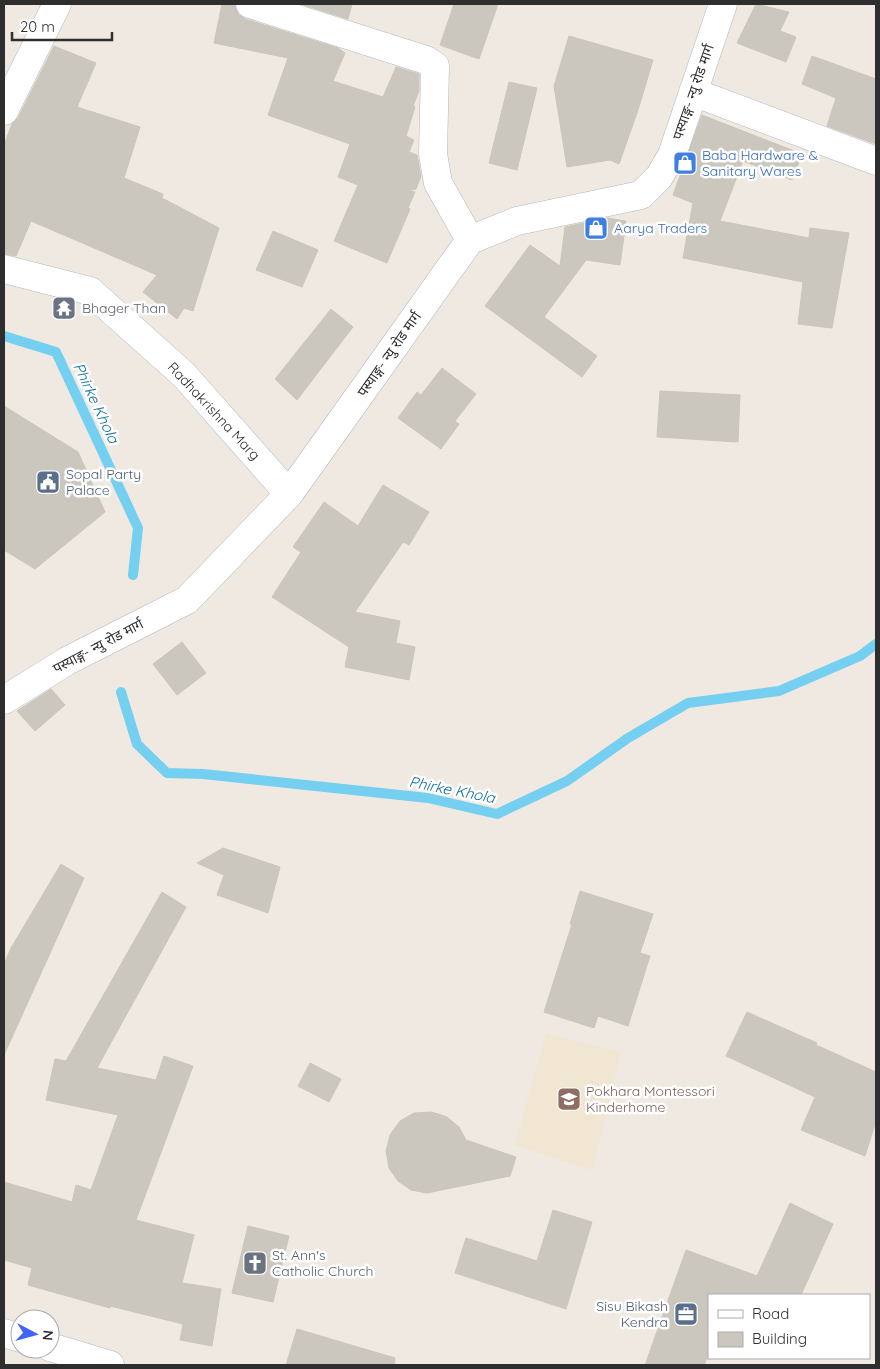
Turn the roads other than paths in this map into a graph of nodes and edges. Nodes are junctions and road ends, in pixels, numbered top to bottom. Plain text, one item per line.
1 (57, 4) edge
2 (250, 4) edge
3 (723, 4) edge
4 (693, 92) junction
5 (4, 111) edge
6 (876, 161) edge
7 (470, 240) junction
8 (4, 269) edge
9 (289, 494) junction
10 (4, 700) edge
11 (60, 1350) edge
12 (110, 1365) edge

1 - 5 street
2 - 7 street
3 - 4 street, पस्याङ्ग- न्यु रोड मार्ग
4 - 6 street
4 - 7 street, पस्याङ्ग- न्यु रोड मार्ग
7 - 9 street, पस्याङ्ग- न्यु रोड मार्ग
8 - 9 street, Radhakrishna Marg
9 - 10 street, पस्याङ्ग- न्यु रोड मार्ग
11 - 12 street

